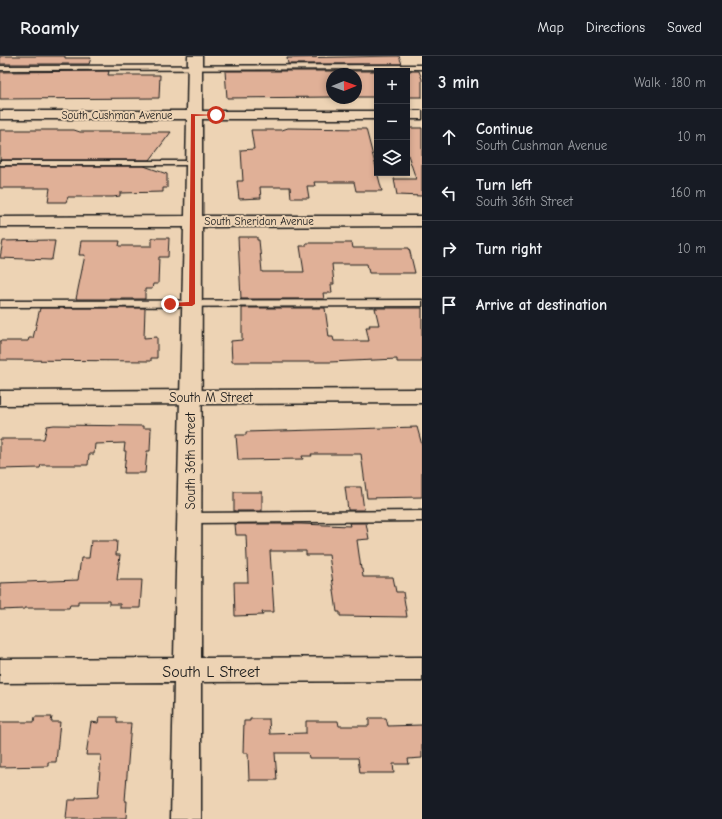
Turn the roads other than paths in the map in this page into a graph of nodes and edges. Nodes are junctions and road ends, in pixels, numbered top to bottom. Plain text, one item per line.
1 (195, 62) edge
2 (422, 67) edge
3 (0, 68) edge
4 (0, 115) edge
5 (193, 115) junction
6 (374, 115) edge
7 (410, 115) edge
8 (422, 115) edge
9 (0, 163) edge
10 (193, 163) junction
11 (422, 221) edge
12 (0, 222) edge
13 (193, 222) junction
14 (0, 304) edge
15 (192, 304) junction
16 (422, 304) edge
17 (422, 396) edge
18 (191, 397) junction
19 (0, 398) edge
20 (422, 516) edge
21 (190, 518) junction
22 (422, 669) edge
23 (0, 671) edge
24 (188, 671) junction
25 (186, 819) edge

1 - 2 lane
1 - 3 lane
1 - 5 street, South 36th Street
4 - 5 street, South Cushman Avenue
5 - 6 street, South Cushman Avenue
5 - 10 street, South 36th Street
7 - 8 street
9 - 10 lane
10 - 13 street, South 36th Street
11 - 13 street, South Sheridan Avenue
12 - 13 street, South Sheridan Avenue
13 - 15 street, South 36th Street
14 - 15 lane
15 - 16 lane
15 - 18 street, South 36th Street
17 - 18 street, South M Street
18 - 19 street, South M Street
18 - 21 street, South 36th Street
20 - 21 lane
21 - 24 street, South 36th Street
22 - 24 street, South L Street
23 - 24 street, South L Street
24 - 25 street, South 36th Street

